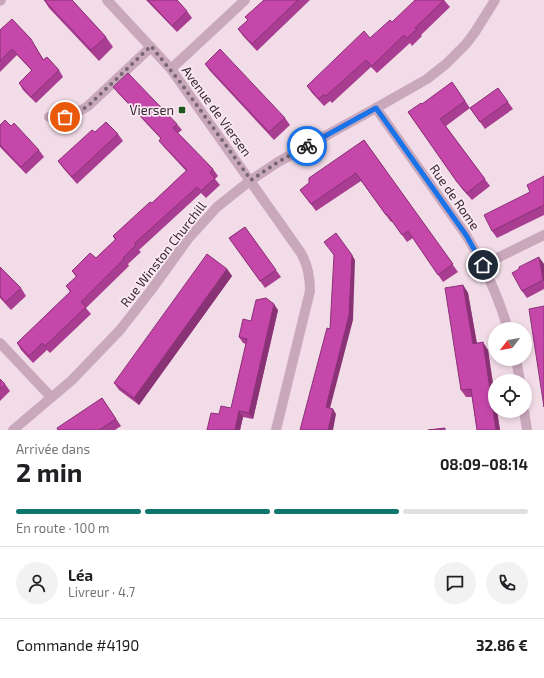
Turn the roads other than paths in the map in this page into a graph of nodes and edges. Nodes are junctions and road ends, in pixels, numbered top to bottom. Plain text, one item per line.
1 (107, 0) edge
2 (245, 0) edge
3 (495, 0) edge
4 (151, 46) junction
5 (171, 69) junction
6 (376, 108) junction
7 (49, 117) dead end
8 (251, 180) junction
9 (544, 235) edge
10 (483, 265) junction
11 (506, 322) edge
12 (0, 343) edge
13 (51, 398) junction
14 (525, 418) edge
15 (13, 430) edge
16 (276, 430) edge
17 (527, 430) edge

1 - 4 street, Avenue de Viersen
2 - 5 street
3 - 6 street, Rue Winston Churchill
4 - 5 street, Avenue de Viersen
4 - 7 street
5 - 8 street, Avenue de Viersen
6 - 8 street, Rue Winston Churchill
6 - 10 street, Rue de Rome
8 - 13 street, Rue Winston Churchill
8 - 16 street, Avenue de Viersen
9 - 10 street
10 - 11 street, Rue de Rome
12 - 13 street
13 - 15 street, Rue Winston Churchill
14 - 17 street

